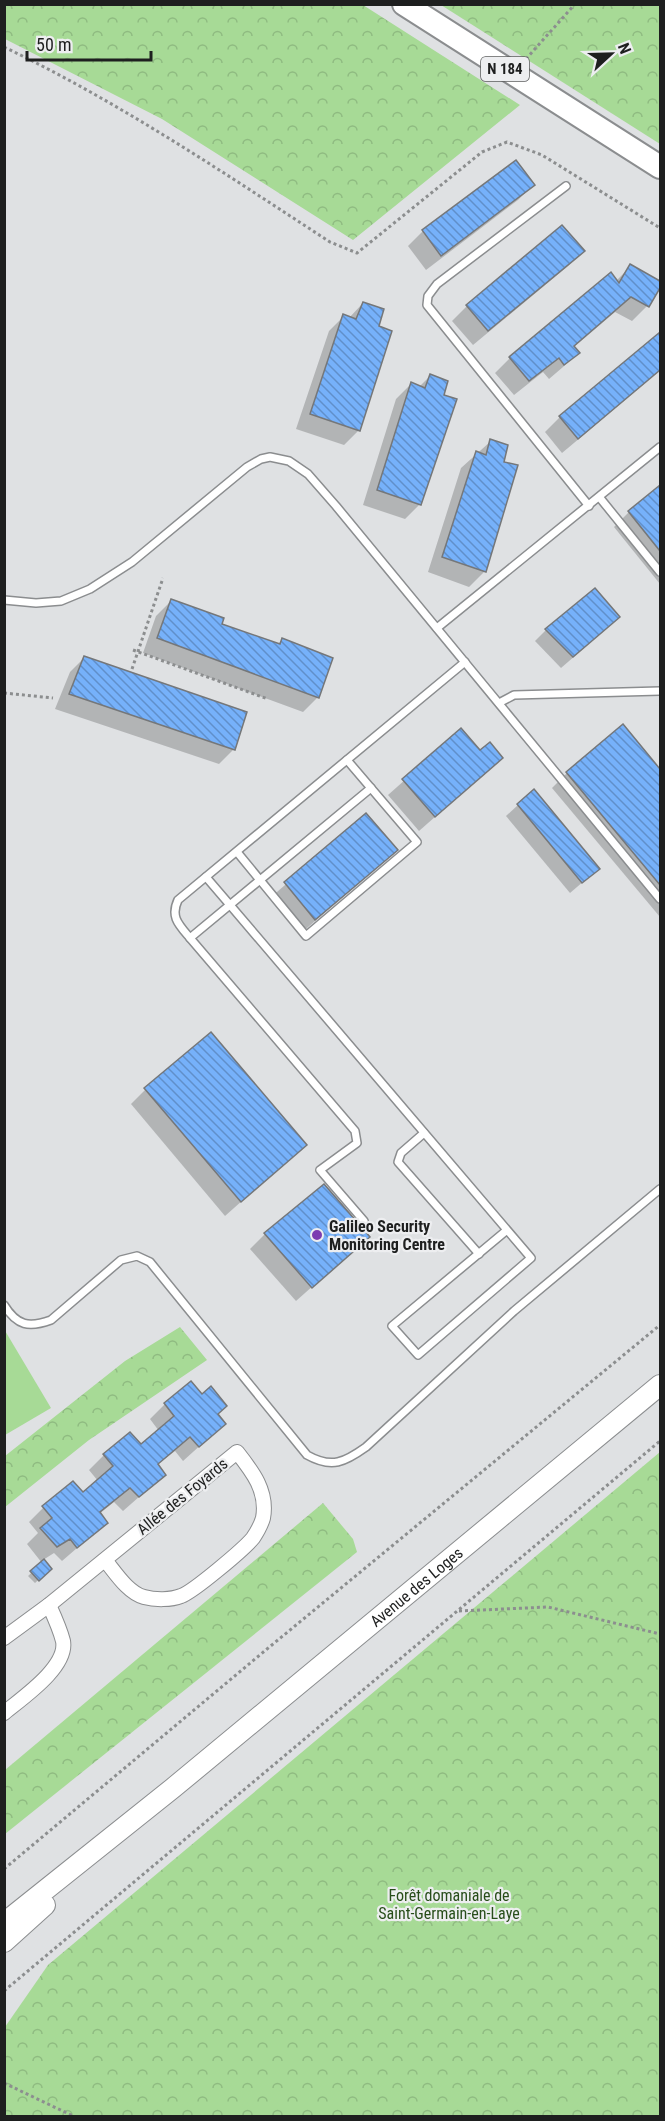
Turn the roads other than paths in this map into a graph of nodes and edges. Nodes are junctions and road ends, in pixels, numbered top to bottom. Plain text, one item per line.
1 (404, 4) edge
2 (660, 167) edge
3 (566, 186) dead end
4 (660, 447) edge
5 (600, 498) junction
6 (589, 506) junction
7 (660, 572) edge
8 (4, 600) edge
9 (437, 628) junction
10 (465, 662) junction
11 (660, 691) edge
12 (499, 703) junction
13 (347, 760) junction
14 (370, 788) junction
15 (237, 852) junction
16 (206, 877) junction
17 (259, 881) junction
18 (660, 899) edge
19 (230, 905) junction
20 (190, 938) junction
21 (424, 1133) junction
22 (660, 1189) edge
23 (364, 1221) dead end
24 (507, 1230) junction
25 (479, 1254) junction
26 (4, 1305) edge
27 (660, 1385) edge
28 (105, 1560) junction
29 (49, 1605) junction
30 (4, 1638) edge
31 (4, 1713) edge
32 (173, 1788) junction
33 (4, 1923) edge
34 (4, 1942) edge

1 - 2 main road, N 184
3 - 6 lane
4 - 5 lane
5 - 6 lane
5 - 7 lane
6 - 9 lane
8 - 9 lane
9 - 10 lane
10 - 12 lane
10 - 13 lane
11 - 12 lane
12 - 18 lane
13 - 14 lane
13 - 15 lane
14 - 17 lane
14 - 17 lane
15 - 16 lane
15 - 17 lane
16 - 19 lane
16 - 20 lane
17 - 19 lane
19 - 20 lane
19 - 21 lane
20 - 23 lane
21 - 24 lane
21 - 25 lane
22 - 26 lane
24 - 25 lane
24 - 25 lane
27 - 32 main road, Avenue des Loges
28 - 28 street, Allée des Foyards
28 - 29 street, Allée des Foyards
29 - 30 street, Allée des Foyards
29 - 31 street
32 - 33 main road, Avenue des Loges
32 - 34 main road, Avenue des Loges

